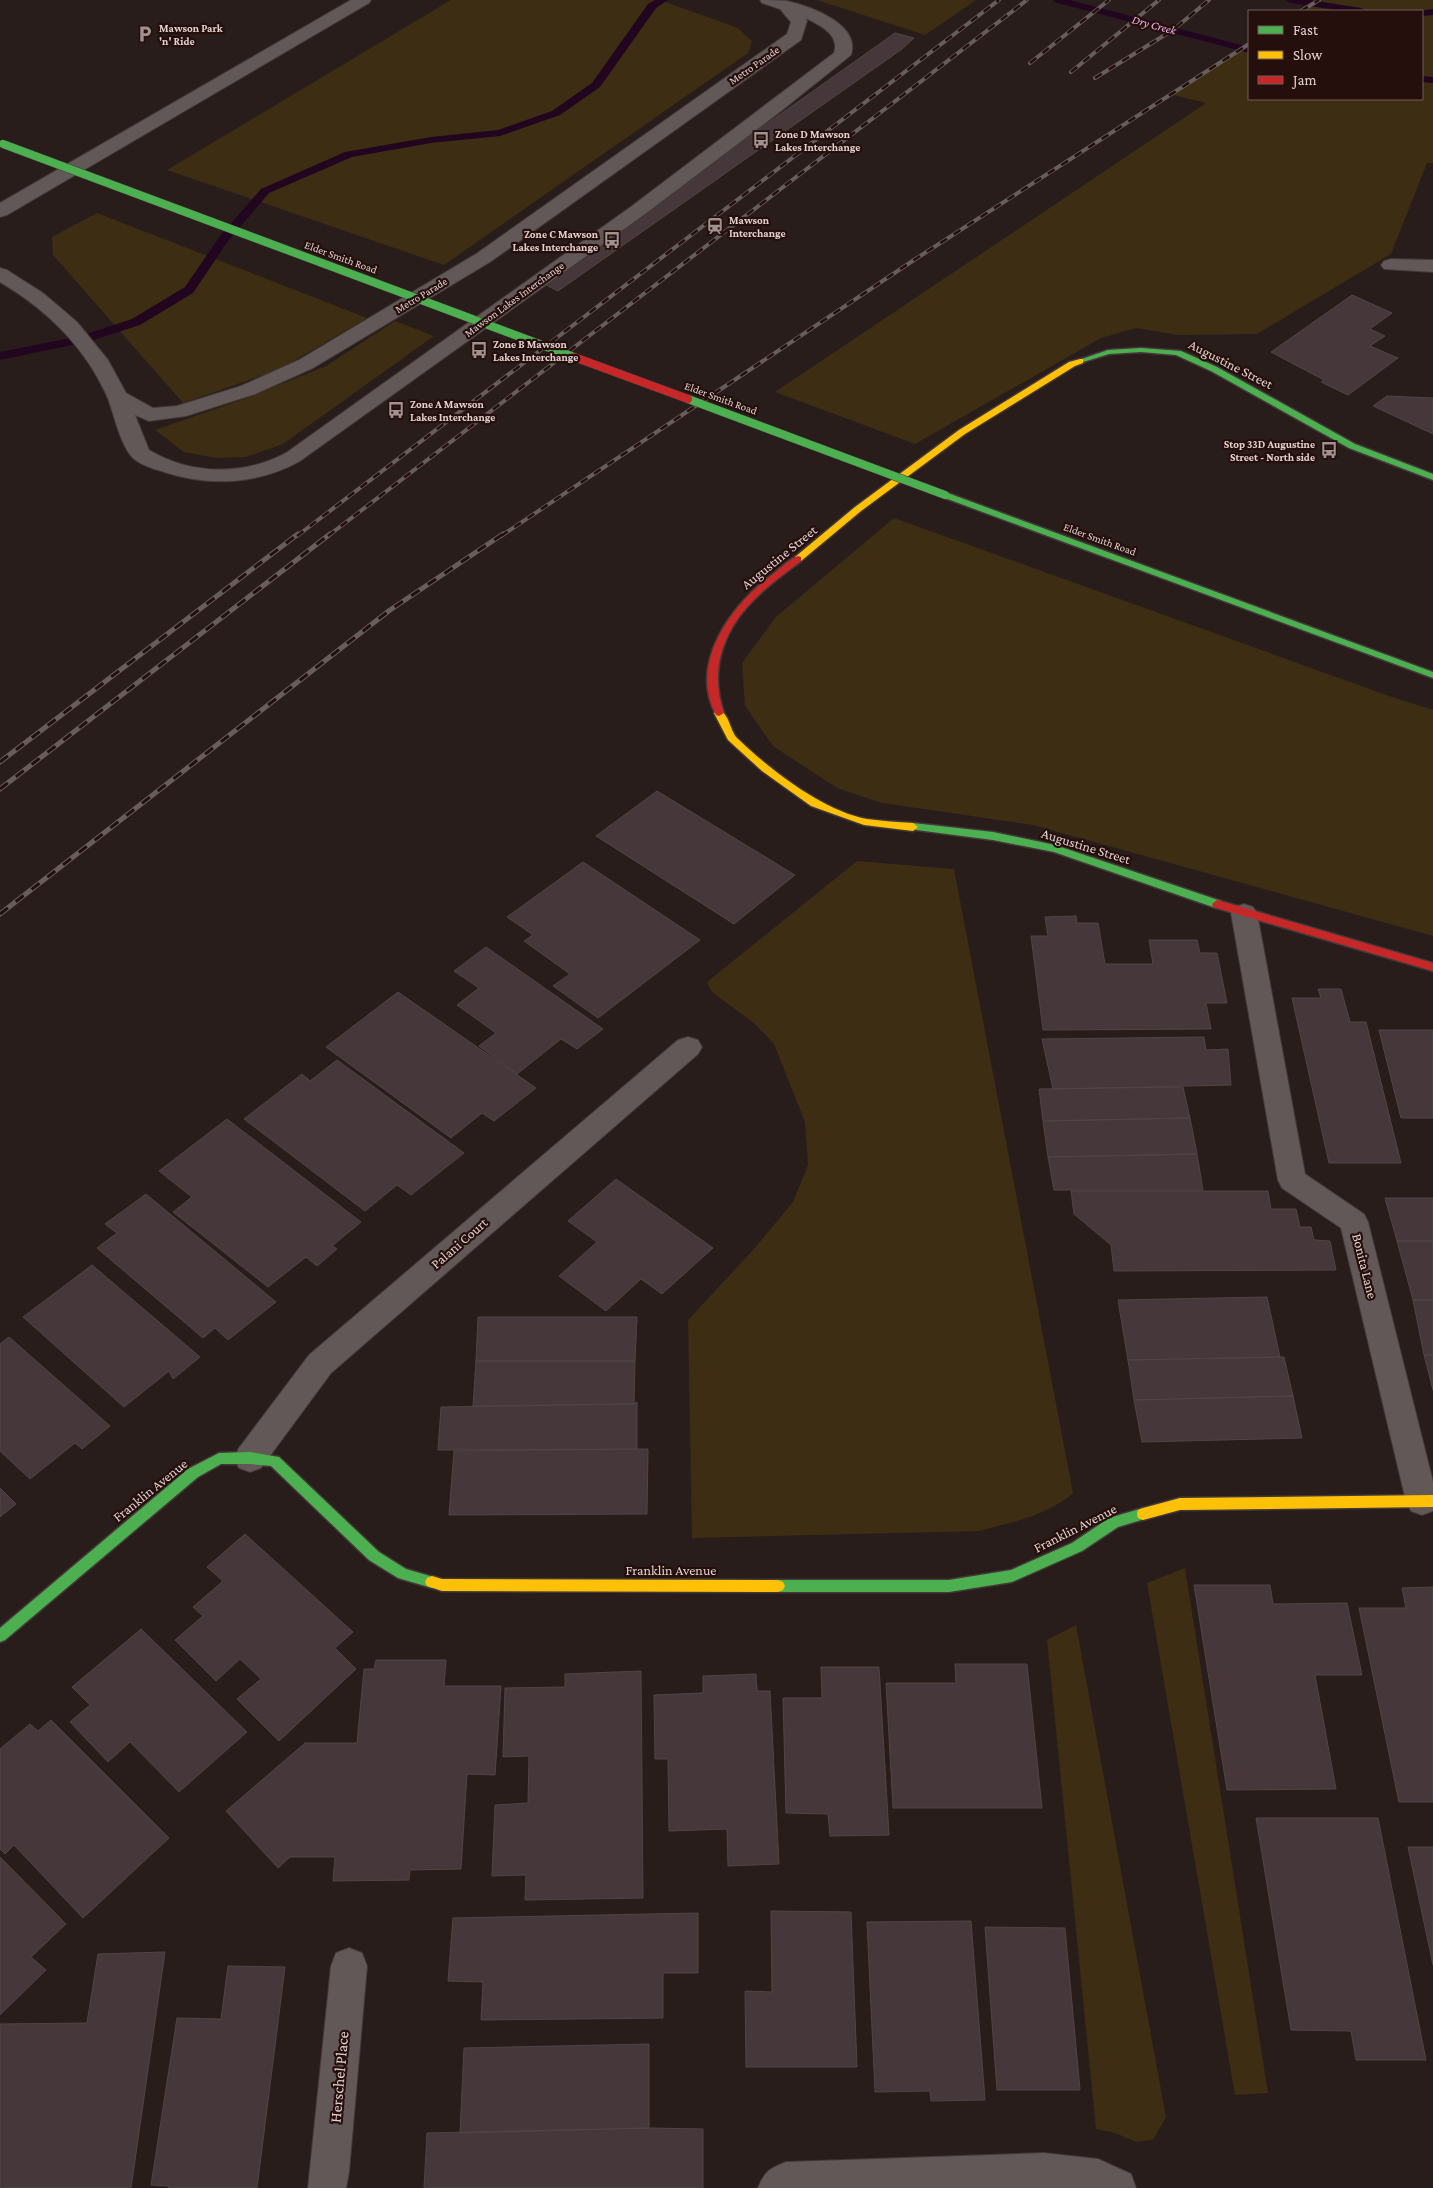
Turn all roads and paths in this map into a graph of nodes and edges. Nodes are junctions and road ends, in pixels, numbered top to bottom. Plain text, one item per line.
1 (363, 0) edge
2 (768, 0) edge
3 (786, 6) junction
4 (2, 144) edge
5 (0, 210) edge
6 (1392, 264) dead end
7 (1433, 266) edge
8 (0, 274) edge
9 (118, 398) junction
10 (1433, 477) edge
11 (1433, 676) edge
12 (1244, 914) junction
13 (1433, 967) edge
14 (688, 1047) dead end
15 (250, 1458) junction
16 (1428, 1501) edge
17 (0, 1636) edge
18 (349, 1966) dead end
19 (327, 2188) edge
20 (777, 2188) edge
21 (1117, 2188) edge

1 - 5 street
2 - 3 street
3 - 9 street, Metro Parade
3 - 9 street, Mawson Lakes Interchange
4 - 11 street, Elder Smith Road, bridge
6 - 7 street
8 - 9 street
10 - 12 street, Augustine Street
12 - 13 street, Augustine Street
12 - 16 street, Bonita Lane
14 - 15 street, Palani Court
15 - 16 street, Franklin Avenue
15 - 17 street, Franklin Avenue
18 - 19 street, Herschel Place
20 - 21 street

